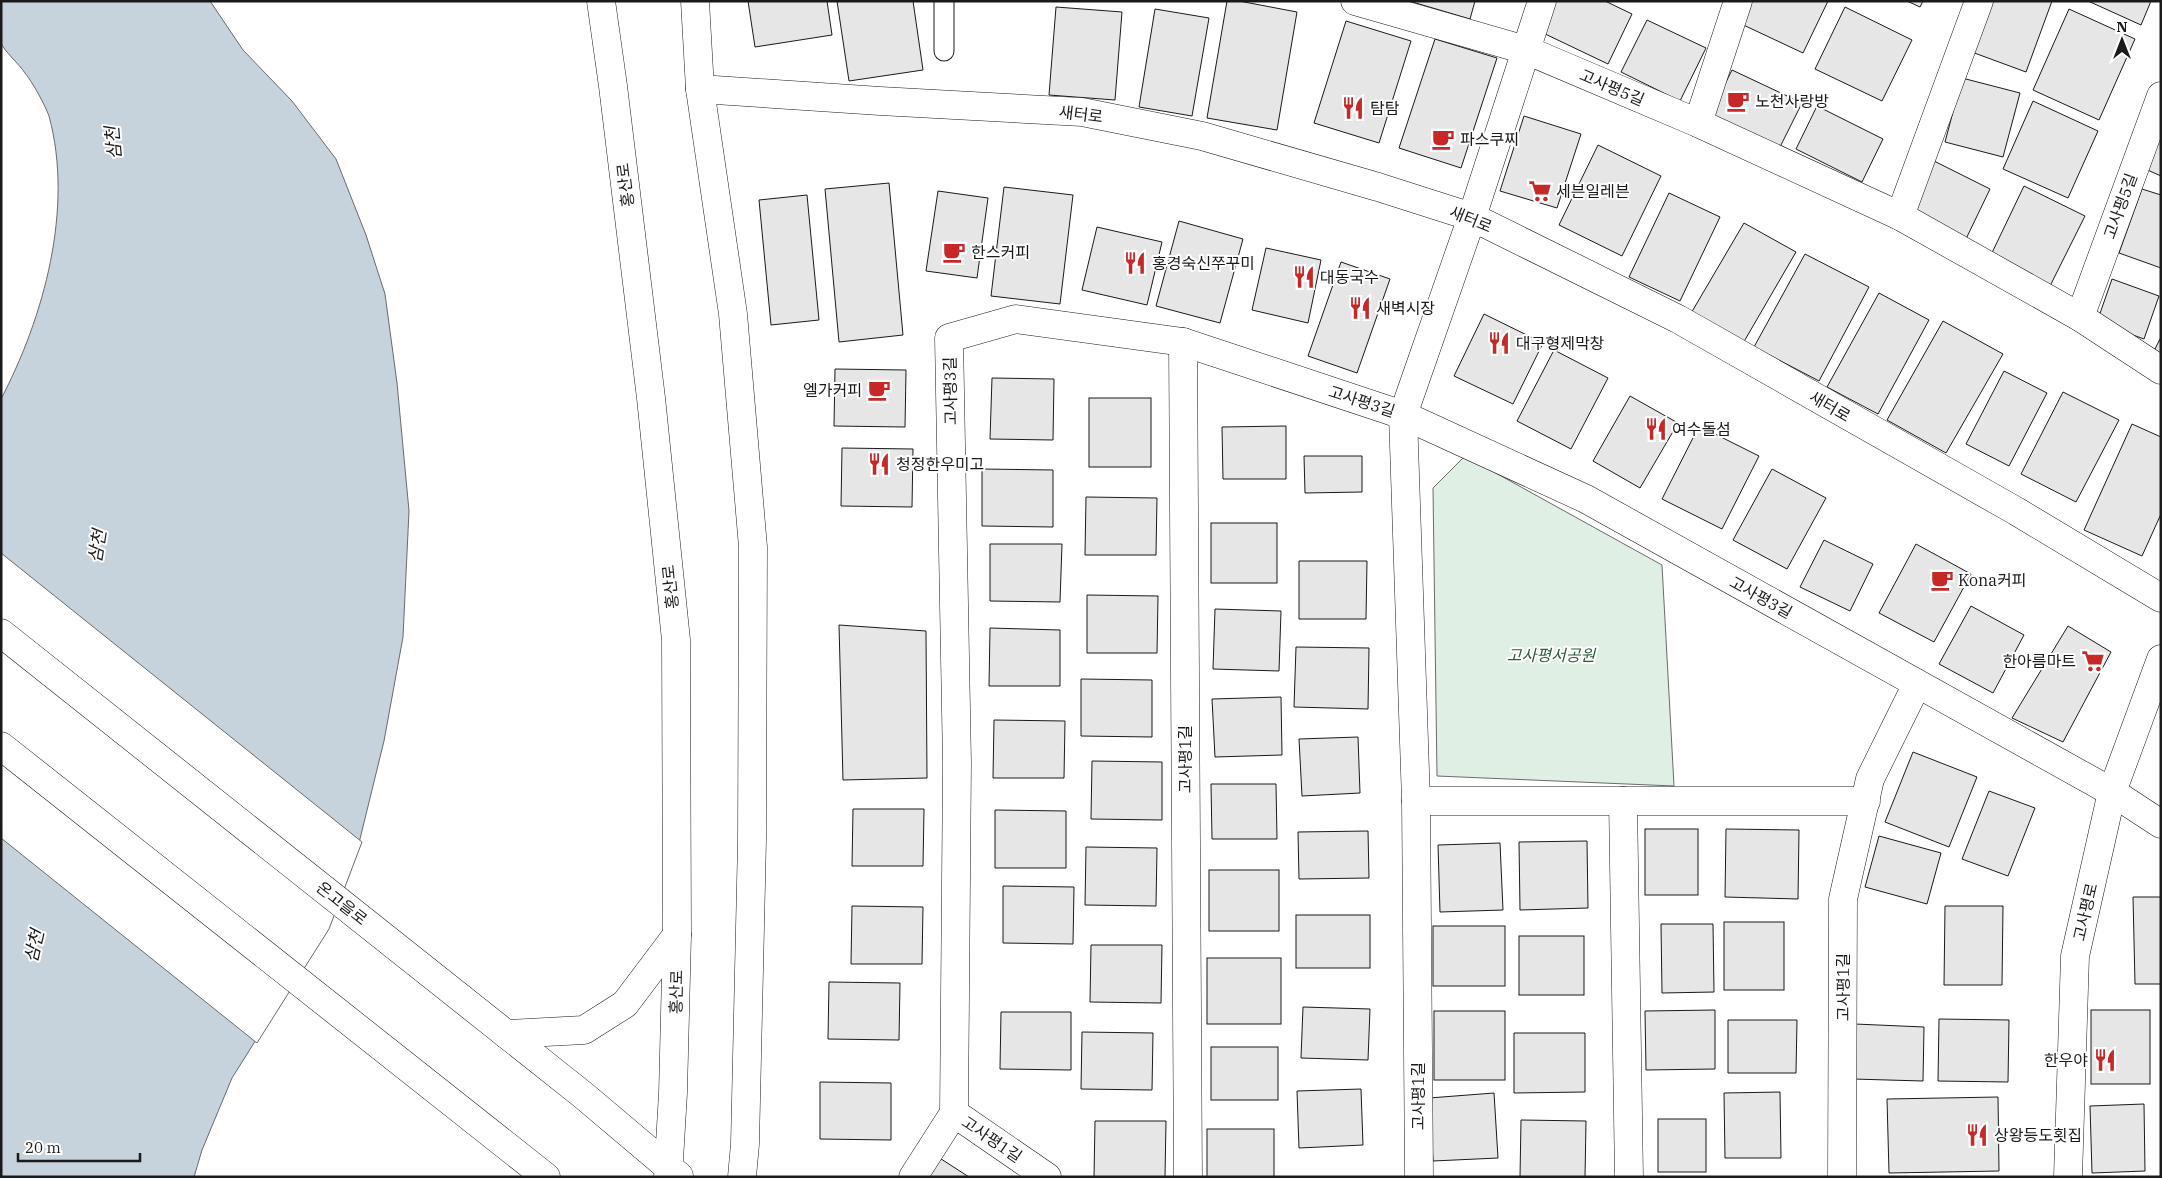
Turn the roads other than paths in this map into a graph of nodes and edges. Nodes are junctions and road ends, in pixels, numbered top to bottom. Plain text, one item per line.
1 (600, 1) edge
2 (695, 1) edge
3 (944, 1) edge
4 (1355, 1) edge
5 (1542, 1) edge
6 (1738, 1) edge
7 (1979, 1) edge
8 (1526, 50) junction
9 (944, 51) dead end
10 (700, 89) junction
11 (2161, 96) edge
12 (1698, 123) junction
13 (1900, 216) junction
14 (1472, 217) junction
15 (2080, 316) junction
16 (1183, 342) junction
17 (2161, 370) edge
18 (1403, 414) junction
19 (2161, 598) edge
20 (1, 633) edge
21 (2161, 659) edge
22 (1917, 684) junction
23 (1, 746) edge
24 (958, 764) joint
25 (2112, 792) junction
26 (1416, 801) junction
27 (1623, 801) junction
28 (1866, 801) junction
29 (2161, 824) edge
30 (677, 935) junction
31 (506, 1034) junction
32 (954, 1113) junction
33 (672, 1174) edge
34 (546, 1177) edge
35 (742, 1177) edge
36 (913, 1177) edge
37 (1047, 1177) edge
38 (1188, 1177) edge
39 (1418, 1177) edge
40 (1629, 1177) edge
41 (1842, 1177) edge
42 (2068, 1177) edge

1 - 30 street, 홍산로
2 - 10 street
3 - 9 lane
4 - 8 street, 고사평5길
5 - 8 street
6 - 12 street
7 - 13 street
8 - 12 street, 고사평5길
8 - 14 street
10 - 14 street, 새터로
10 - 35 street
11 - 15 street, 고사평5길
12 - 13 street, 고사평5길
13 - 15 street, 고사평5길
14 - 18 street
14 - 19 street, 새터로
15 - 17 street, 고사평5길
16 - 18 street, 고사평3길
16 - 24 street, 고사평3길
16 - 38 street, 고사평1길
18 - 22 street, 고사평3길
18 - 26 street, 고사평3길
20 - 31 street, 온고을로
21 - 25 street, 고사평로
22 - 25 street, 고사평3길
22 - 28 street, 고사평1길
23 - 34 street
24 - 32 street, 고사평1길
25 - 29 street, 고사평3길
25 - 42 street, 고사평로
26 - 27 street
26 - 39 street, 고사평1길
27 - 28 street
27 - 40 street
28 - 41 street, 고사평1길
30 - 31 street
30 - 33 street, 홍산로
31 - 33 street, 온고을로
32 - 36 street
32 - 37 street, 고사평1길

